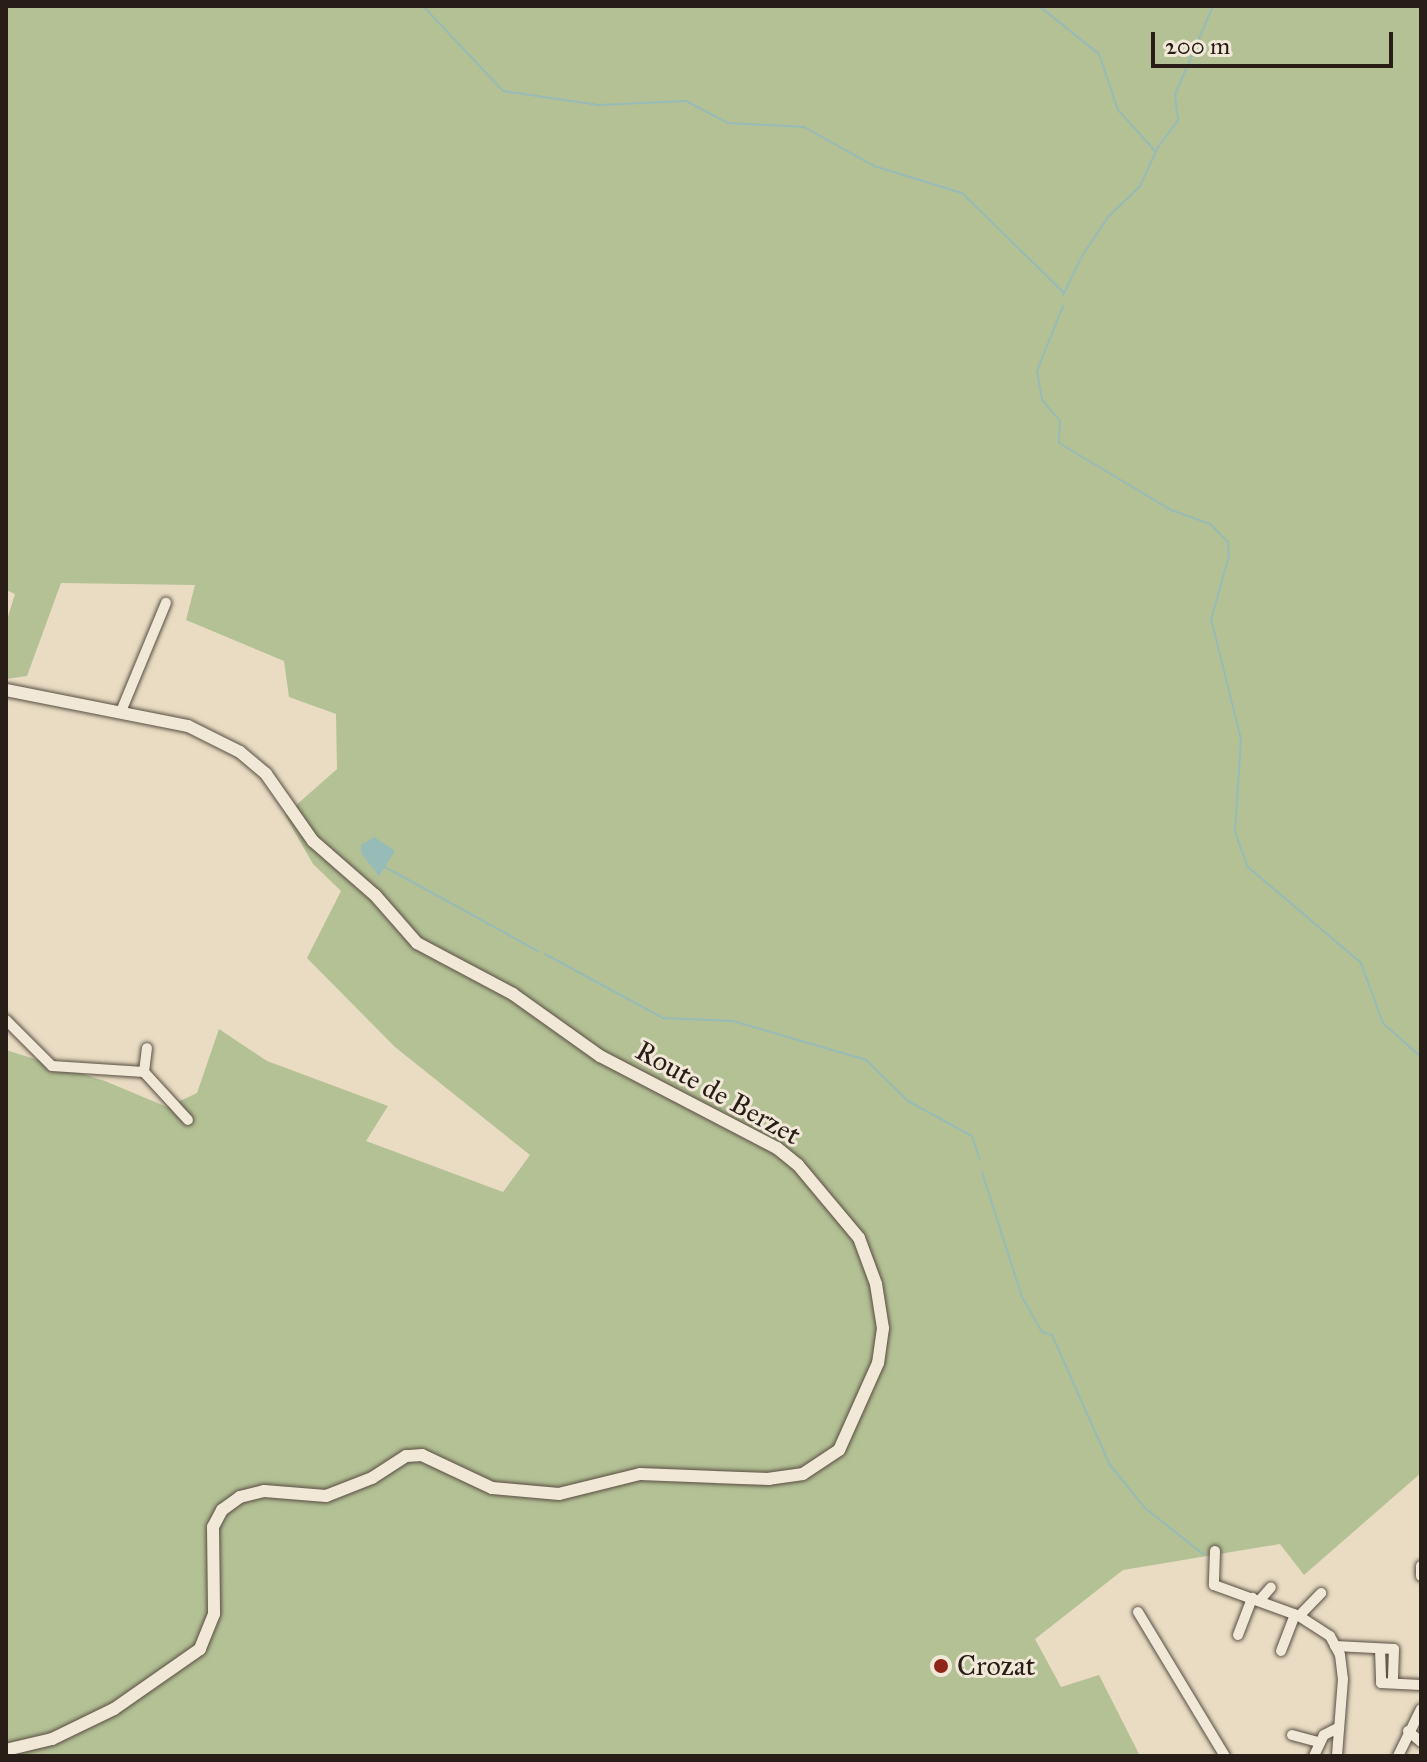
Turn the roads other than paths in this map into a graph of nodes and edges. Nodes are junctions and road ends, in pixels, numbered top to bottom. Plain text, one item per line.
1 (166, 603) dead end
2 (6, 690) edge
3 (122, 709) junction
4 (6, 1020) edge
5 (147, 1048) dead end
6 (144, 1072) junction
7 (188, 1120) dead end
8 (1215, 1551) dead end
9 (1421, 1566) edge
10 (1421, 1576) edge
11 (1271, 1587) dead end
12 (1321, 1593) dead end
13 (1255, 1600) junction
14 (1138, 1612) dead end
15 (1297, 1615) junction
16 (1238, 1635) dead end
17 (1335, 1646) junction
18 (1380, 1649) junction
19 (1281, 1651) dead end
20 (1393, 1683) junction
21 (1421, 1685) edge
22 (1421, 1709) edge
23 (1338, 1728) junction
24 (1408, 1731) junction
25 (1292, 1735) dead end
26 (1319, 1742) junction
27 (1421, 1742) edge
28 (6, 1750) edge
29 (1225, 1756) edge
30 (1314, 1756) edge
31 (1337, 1756) edge
32 (1398, 1756) edge

1 - 3 street
2 - 3 street, Route de Berzet
3 - 28 street, Route de Berzet
4 - 6 street
5 - 6 street
6 - 7 street
8 - 13 street
9 - 10 street
11 - 13 street
12 - 15 street
13 - 15 street
13 - 16 street
14 - 29 street
15 - 17 street
15 - 19 street
17 - 18 street
17 - 23 street
18 - 20 street
18 - 20 street
20 - 21 street
22 - 24 street
23 - 26 street
23 - 31 street
24 - 27 street
24 - 32 street
25 - 26 street
26 - 30 street

